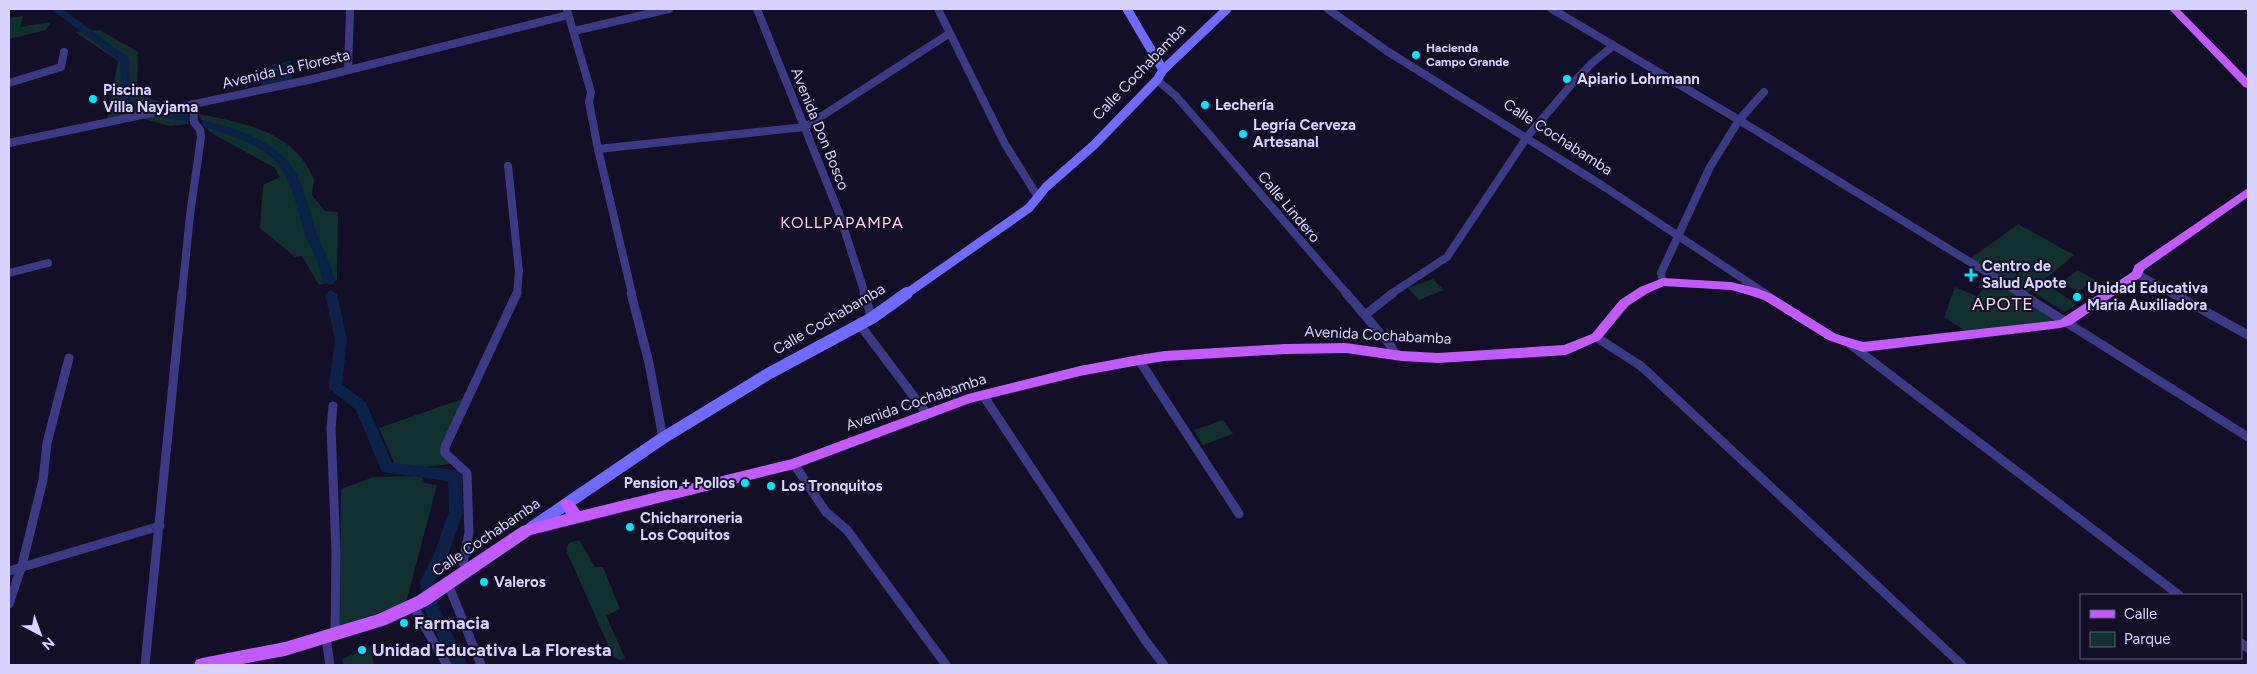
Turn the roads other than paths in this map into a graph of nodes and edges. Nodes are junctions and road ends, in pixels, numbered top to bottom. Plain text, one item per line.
1 (350, 9) edge
2 (669, 9) edge
3 (758, 9) edge
4 (938, 9) edge
5 (1127, 9) edge
6 (1227, 9) edge
7 (1328, 9) edge
8 (1552, 9) edge
9 (2174, 9) edge
10 (2180, 9) edge
11 (567, 12) edge
12 (574, 31) junction
13 (950, 33) junction
14 (1613, 46) junction
15 (64, 52) dead end
16 (348, 70) junction
17 (1163, 70) junction
18 (2248, 78) edge
19 (1157, 80) junction
20 (9, 83) edge
21 (2248, 84) edge
22 (1764, 92) dead end
23 (193, 104) junction
24 (1739, 120) junction
25 (804, 127) junction
26 (1527, 137) junction
27 (9, 143) edge
28 (598, 150) junction
29 (508, 166) dead end
30 (2248, 192) edge
31 (1038, 197) junction
32 (2248, 202) edge
33 (1678, 237) junction
34 (2175, 248) junction
35 (48, 263) dead end
36 (9, 273) edge
37 (2137, 274) junction
38 (1663, 282) junction
39 (1768, 297) junction
40 (1365, 315) junction
41 (872, 318) junction
42 (2067, 322) junction
43 (860, 325) junction
44 (2248, 335) edge
45 (1596, 337) junction
46 (1851, 345) junction
47 (1396, 356) junction
48 (69, 358) dead end
49 (1138, 360) junction
50 (984, 395) junction
51 (333, 406) dead end
52 (926, 414) junction
53 (2248, 437) edge
54 (663, 438) junction
55 (794, 464) junction
56 (567, 504) junction
57 (1239, 514) dead end
58 (577, 518) junction
59 (160, 526) junction
60 (527, 530) junction
61 (22, 565) junction
62 (468, 570) junction
63 (9, 571) edge
64 (448, 584) junction
65 (2178, 594) edge
66 (422, 600) junction
67 (9, 604) edge
68 (330, 636) junction
69 (145, 665) edge
70 (202, 665) edge
71 (330, 665) edge
72 (447, 665) edge
73 (481, 665) edge
74 (946, 665) edge
75 (1164, 665) edge
76 (1962, 665) edge

1 - 16 street
2 - 12 street
3 - 25 street, Avenida Don Bosco
4 - 13 street
5 - 17 street
6 - 17 street, Calle Cochabamba
7 - 26 street, Calle Cochabamba
8 - 14 street
9 - 21 main road
10 - 18 main road
11 - 12 street
11 - 16 street, Avenida La Floresta
12 - 28 street
13 - 25 street
13 - 31 street
14 - 24 street
14 - 26 street
15 - 20 street
16 - 23 street, Avenida La Floresta
17 - 19 street, Calle Cochabamba
19 - 31 street, Calle Cochabamba
19 - 40 street, Calle Lindero
22 - 24 street
23 - 27 street, Avenida La Floresta
23 - 59 street
24 - 33 street
24 - 42 street
25 - 28 street
25 - 41 street, Avenida Don Bosco
26 - 33 street, Calle Cochabamba
26 - 40 street
28 - 54 street
29 - 62 street
30 - 34 main road, Avenida Cochabamba
31 - 41 street, Calle Cochabamba
32 - 34 main road, Avenida Cochabamba
33 - 38 street
33 - 39 street, Calle Cochabamba
34 - 37 main road, Avenida Cochabamba
35 - 36 street
37 - 42 main road, Avenida Cochabamba
37 - 44 street
38 - 39 main road, Avenida Cochabamba
38 - 45 main road, Avenida Cochabamba
39 - 46 main road, Avenida Cochabamba
40 - 47 street, Calle Lindero
41 - 43 street, Calle Cochabamba
42 - 46 main road, Avenida Cochabamba
42 - 53 street
43 - 52 street
43 - 54 street, Calle Cochabamba
45 - 47 main road, Avenida Cochabamba
45 - 76 street
46 - 65 street
47 - 49 main road, Avenida Cochabamba
48 - 61 street
49 - 50 main road, Avenida Cochabamba
49 - 57 street
50 - 52 main road, Avenida Cochabamba
50 - 75 street
51 - 68 street
52 - 55 main road, Avenida Cochabamba
54 - 56 street, Calle Cochabamba
55 - 58 main road, Avenida Cochabamba
55 - 74 street
56 - 58 main road
56 - 60 street, Calle Cochabamba
58 - 60 main road, Avenida Cochabamba
59 - 61 street
59 - 69 street
60 - 62 main road, Calle Cochabamba
61 - 63 street
61 - 67 street
62 - 64 main road, Calle Cochabamba
64 - 66 main road, Calle Cochabamba
64 - 73 street
66 - 68 main road, Calle Cochabamba
66 - 72 street
68 - 70 main road, Calle Cochabamba
68 - 71 street

